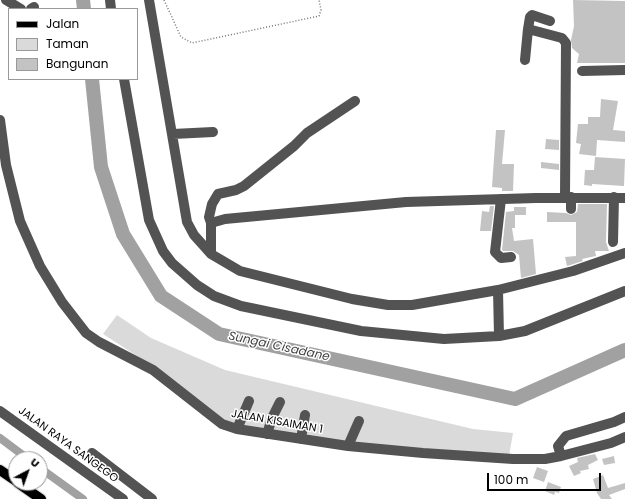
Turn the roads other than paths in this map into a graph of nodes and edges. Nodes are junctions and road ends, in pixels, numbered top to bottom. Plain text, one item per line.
1 (6, 0) edge
2 (149, 0) edge
3 (19, 8) edge
4 (550, 21) dead end
5 (528, 29) junction
6 (525, 60) dead end
7 (625, 70) edge
8 (582, 72) dead end
9 (124, 80) edge
10 (355, 101) dead end
11 (0, 120) edge
12 (213, 132) dead end
13 (173, 134) junction
14 (568, 197) junction
15 (614, 197) junction
16 (625, 198) edge
17 (501, 199) junction
18 (571, 210) dead end
19 (211, 223) junction
20 (613, 242) dead end
21 (625, 253) edge
22 (211, 254) junction
23 (511, 257) dead end
24 (498, 290) junction
25 (625, 291) edge
26 (499, 336) junction
27 (249, 401) dead end
28 (280, 402) dead end
29 (0, 411) edge
30 (305, 415) dead end
31 (625, 416) edge
32 (359, 421) dead end
33 (237, 428) junction
34 (267, 434) junction
35 (625, 437) edge
36 (301, 439) junction
37 (348, 446) junction
38 (92, 453) dead end
39 (561, 456) junction
40 (30, 491) edge
41 (41, 499) edge
42 (123, 499) edge
43 (152, 499) edge

1 - 3 street
2 - 13 street
4 - 5 street
5 - 6 street
5 - 14 street
7 - 8 street
9 - 26 street
10 - 19 street
11 - 33 street, JALAN KISAIMAN 1
12 - 13 street
13 - 22 street
14 - 15 street
14 - 17 street
14 - 18 street
15 - 16 street
15 - 20 street
17 - 19 street
17 - 23 street
19 - 22 street
21 - 24 street
22 - 24 street
24 - 26 street
25 - 26 street
27 - 33 street
28 - 34 street
29 - 42 street, JALAN RAYA SANGEGO
30 - 36 street
31 - 39 street
32 - 37 street
33 - 34 street, JALAN KISAIMAN 1
34 - 36 street, JALAN KISAIMAN 1
35 - 39 street, JALAN KISAIMAN 1
36 - 37 street, JALAN KISAIMAN 1
37 - 39 street, JALAN KISAIMAN 1
38 - 43 street
40 - 41 main road

